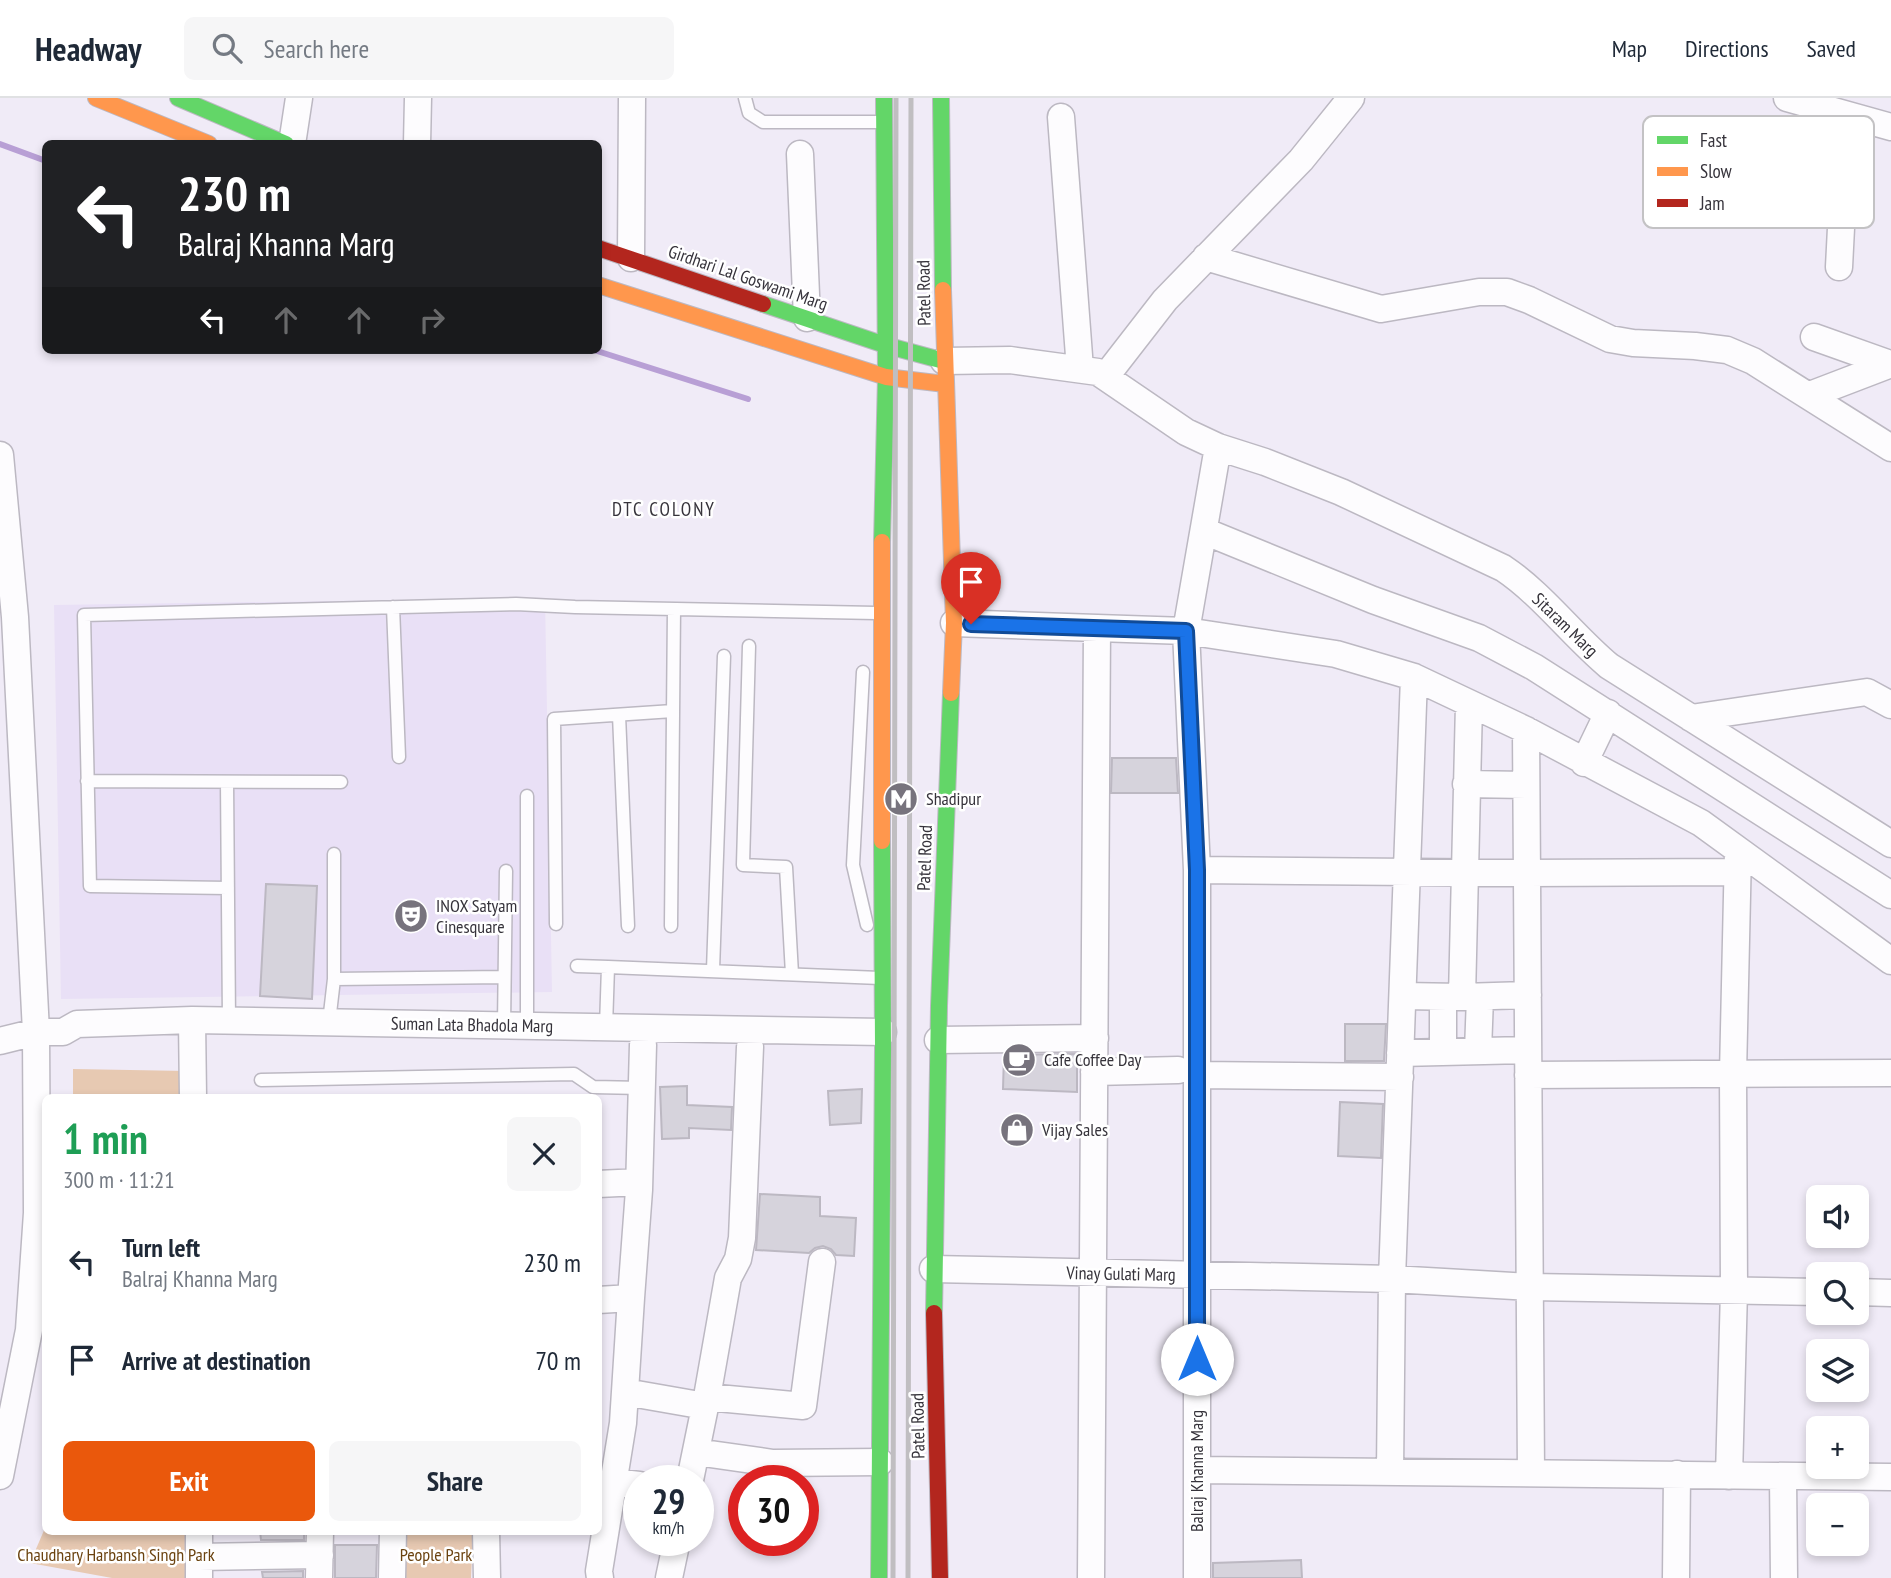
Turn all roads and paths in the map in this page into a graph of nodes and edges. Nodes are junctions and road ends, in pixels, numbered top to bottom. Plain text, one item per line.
1 (96, 98) edge
2 (178, 98) edge
3 (299, 98) edge
4 (418, 98) edge
5 (632, 98) edge
6 (745, 98) edge
7 (884, 98) edge
8 (941, 98) edge
9 (1351, 98) edge
10 (1787, 98) edge
11 (1850, 116) edge
12 (1062, 117) dead end
13 (884, 122) junction
14 (1874, 122) edge
15 (1891, 127) edge
16 (199, 140) edge
17 (279, 140) edge
18 (293, 140) edge
19 (416, 140) edge
20 (800, 154) dead end
21 (1841, 228) edge
22 (602, 249) edge
23 (1206, 257) junction
24 (631, 258) junction
25 (1839, 267) dead end
26 (602, 286) edge
27 (807, 318) junction
28 (1814, 337) dead end
29 (885, 345) junction
30 (1891, 364) edge
31 (1080, 369) junction
32 (945, 372) junction
33 (1106, 376) junction
34 (886, 377) junction
35 (1810, 396) junction
36 (1218, 446) junction
37 (1891, 448) edge
38 (0, 455) edge
39 (1204, 531) junction
40 (393, 607) junction
41 (674, 609) junction
42 (880, 613) junction
43 (954, 623) junction
44 (1097, 628) junction
45 (1186, 631) junction
46 (749, 646) dead end
47 (724, 656) dead end
48 (1414, 677) junction
49 (1469, 704) junction
50 (1891, 705) edge
51 (673, 711) junction
52 (1608, 713) junction
53 (619, 715) junction
54 (1691, 718) junction
55 (1525, 730) junction
56 (398, 757) dead end
57 (1584, 763) junction
58 (87, 782) junction
59 (227, 782) junction
60 (341, 782) dead end
61 (1466, 784) junction
62 (1526, 785) junction
63 (527, 796) dead end
64 (1891, 844) edge
65 (334, 854) dead end
66 (1737, 862) junction
67 (1197, 870) junction
68 (506, 871) dead end
69 (1407, 872) junction
70 (1465, 873) junction
71 (1527, 873) junction
72 (228, 888) junction
73 (1891, 895) edge
74 (556, 925) dead end
75 (628, 926) dead end
76 (671, 926) dead end
77 (1891, 961) edge
78 (577, 966) dead end
79 (608, 967) junction
80 (713, 970) junction
81 (792, 974) junction
82 (504, 976) junction
83 (882, 978) junction
84 (334, 979) junction
85 (1528, 995) junction
86 (1403, 996) junction
87 (1462, 997) junction
88 (229, 1021) junction
89 (328, 1022) junction
90 (515, 1026) junction
91 (606, 1027) junction
92 (192, 1029) junction
93 (36, 1032) junction
94 (1095, 1038) junction
95 (938, 1040) junction
96 (0, 1041) edge
97 (883, 1041) junction
98 (643, 1045) junction
99 (750, 1047) junction
100 (1478, 1051) junction
101 (1443, 1052) junction
102 (1528, 1063) junction
103 (1400, 1065) junction
104 (1094, 1072) junction
105 (1187, 1072) junction
106 (1891, 1073) edge
107 (1733, 1074) junction
108 (261, 1080) dead end
109 (642, 1088) junction
110 (193, 1094) edge
111 (639, 1182) junction
112 (602, 1184) edge
113 (822, 1262) dead end
114 (933, 1269) junction
115 (1091, 1273) junction
116 (1197, 1276) junction
117 (1392, 1279) junction
118 (1531, 1287) junction
119 (1734, 1290) junction
120 (1806, 1292) edge
121 (1869, 1292) edge
122 (1891, 1293) edge
123 (631, 1298) junction
124 (602, 1300) edge
125 (625, 1392) junction
126 (706, 1402) junction
127 (611, 1423) edge
128 (3, 1449) edge
129 (696, 1452) junction
130 (880, 1462) junction
131 (693, 1465) edge
132 (1196, 1470) junction
133 (1390, 1471) junction
134 (623, 1472) edge
135 (1531, 1473) junction
136 (1677, 1474) junction
137 (0, 1476) edge
138 (1729, 1476) junction
139 (1783, 1476) junction
140 (1891, 1477) edge
141 (623, 1487) edge
142 (604, 1508) edge
143 (602, 1533) edge
144 (393, 1535) edge
145 (486, 1535) edge
146 (602, 1535) edge
147 (199, 1555) edge
148 (319, 1555) edge
149 (674, 1556) edge
150 (392, 1578) edge
151 (487, 1578) edge
152 (600, 1578) edge
153 (669, 1578) edge
154 (879, 1578) edge
155 (940, 1578) edge
156 (1091, 1578) edge
157 (1197, 1578) edge
158 (1676, 1578) edge
159 (1784, 1578) edge

1 - 16 main road
2 - 17 main road
3 - 18 street
4 - 19 street
5 - 24 street
6 - 13 lane
7 - 13 main road, Patel Road
8 - 32 main road, Patel Road
9 - 23 street
10 - 11 street
12 - 31 street
13 - 29 main road, Patel Road
14 - 15 street
20 - 27 street
21 - 25 street
22 - 24 main road, Girdhari Lal Goswami Marg
23 - 33 street
23 - 35 street
24 - 27 main road, Girdhari Lal Goswami Marg
26 - 34 main road
27 - 29 main road, Girdhari Lal Goswami Marg
28 - 30 street
29 - 32 main road, Girdhari Lal Goswami Marg
29 - 34 main road, Patel Road
30 - 35 street
31 - 32 street, Sitaram Marg
31 - 33 street, Sitaram Marg
32 - 34 main road
32 - 43 main road, Patel Road
33 - 36 street, Sitaram Marg
34 - 42 main road, Patel Road
35 - 37 street
36 - 39 street, Balraj Khanna Marg
36 - 54 street, Sitaram Marg
38 - 93 street
39 - 45 street, Balraj Khanna Marg
39 - 52 street
40 - 41 lane
40 - 56 lane
40 - 58 lane
41 - 42 lane
41 - 51 lane
42 - 83 main road, Patel Road
42 - 83 lane
43 - 44 street
43 - 95 main road, Patel Road
44 - 45 street
44 - 94 street
45 - 48 street
45 - 67 street, Balraj Khanna Marg
46 - 81 lane
47 - 80 lane
48 - 49 street
48 - 69 street
49 - 55 street
49 - 61 street
50 - 54 street
51 - 53 lane
51 - 76 lane
52 - 57 street
52 - 73 street
53 - 74 lane
53 - 75 lane
54 - 64 street, Sitaram Marg
55 - 57 street
55 - 62 street
57 - 66 street
58 - 59 lane
58 - 72 lane
59 - 60 lane
59 - 72 lane
61 - 62 street
61 - 70 street
62 - 71 street
63 - 90 lane
65 - 84 lane
66 - 71 street
66 - 77 street
66 - 107 street
67 - 69 street
67 - 105 street, Balraj Khanna Marg
68 - 82 lane
69 - 70 street
69 - 86 street
70 - 71 street
70 - 87 street
71 - 85 street
72 - 88 lane
78 - 79 lane
79 - 80 lane
79 - 91 lane
80 - 81 lane
81 - 83 lane
82 - 84 lane
82 - 90 lane
83 - 97 main road, Patel Road
84 - 89 lane
85 - 87 street
85 - 102 street
86 - 87 street
86 - 103 street
87 - 100 street
87 - 101 street
88 - 89 street, Suman Lata Bhadola Marg
88 - 92 street, Suman Lata Bhadola Marg
89 - 90 street, Suman Lata Bhadola Marg
90 - 91 street, Suman Lata Bhadola Marg
91 - 97 street, Suman Lata Bhadola Marg
92 - 93 street, Suman Lata Bhadola Marg
92 - 98 street, Suman Lata Bhadola Marg
92 - 110 street
93 - 96 street, Suman Lata Bhadola Marg
93 - 128 street
94 - 95 street
94 - 104 street
95 - 114 main road, Patel Road
97 - 99 street, Suman Lata Bhadola Marg
97 - 130 main road, Patel Road
98 - 99 street, Suman Lata Bhadola Marg
98 - 109 street
99 - 126 street
100 - 101 street
100 - 102 street
101 - 103 street
102 - 107 street
102 - 118 street
103 - 105 street
103 - 117 street
104 - 105 street
104 - 115 street
105 - 116 street, Balraj Khanna Marg
106 - 107 street
107 - 119 street
108 - 109 lane
109 - 111 street
111 - 112 street
111 - 123 street
113 - 126 street
114 - 115 street, Vinay Gulati Marg
114 - 155 main road, Patel Road
115 - 116 street, Vinay Gulati Marg
115 - 156 street
116 - 117 street, Vinay Gulati Marg
116 - 132 street, Balraj Khanna Marg
117 - 118 street, Vinay Gulati Marg
117 - 133 street
118 - 119 street, Vinay Gulati Marg
118 - 135 street
119 - 120 street, Vinay Gulati Marg
119 - 138 street
121 - 122 street
123 - 124 street
123 - 125 street
125 - 126 street
125 - 127 street
126 - 129 street
127 - 134 street
128 - 137 street
129 - 130 street
129 - 131 street
130 - 154 main road, Patel Road
132 - 133 street
132 - 157 street, Balraj Khanna Marg
133 - 135 street
135 - 136 street
136 - 138 street
136 - 158 street
138 - 139 street
139 - 140 street
139 - 159 street
141 - 142 street
142 - 143 street
144 - 150 street
145 - 151 street
146 - 152 street
147 - 148 street
149 - 153 street

